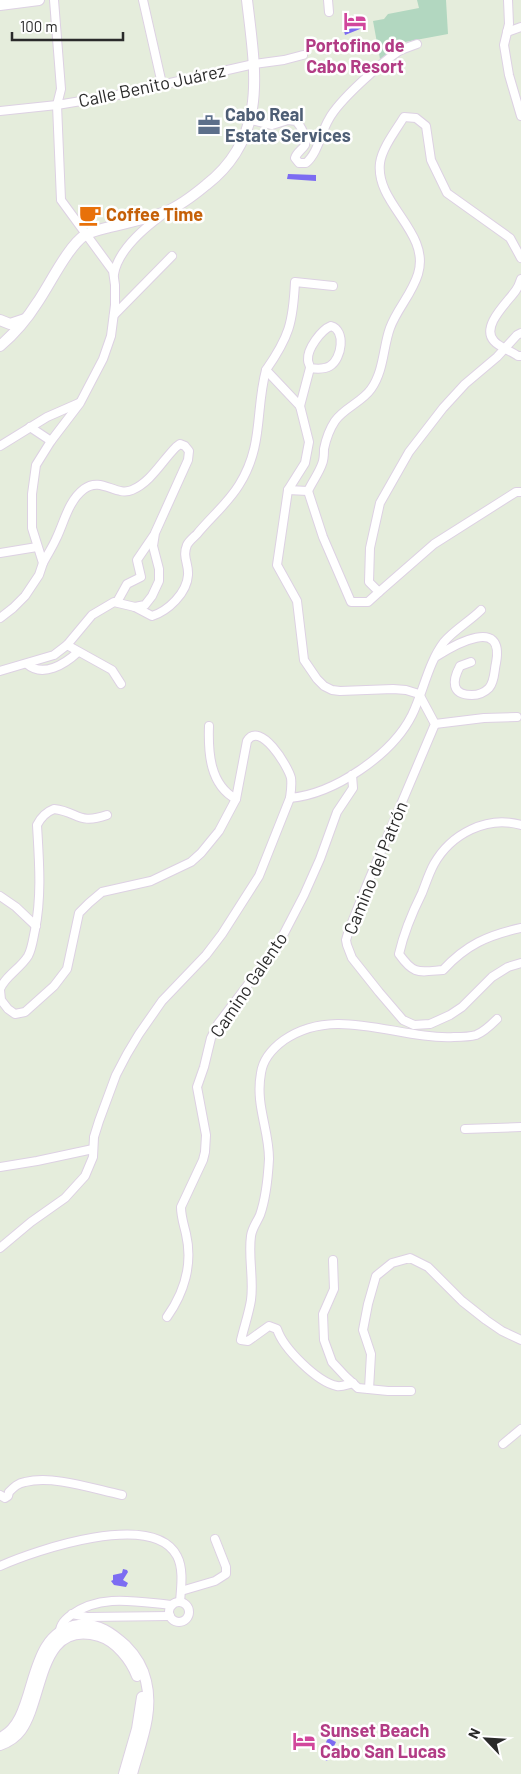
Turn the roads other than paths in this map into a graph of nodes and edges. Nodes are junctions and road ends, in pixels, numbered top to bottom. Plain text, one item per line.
1 (39, 0) edge
2 (54, 0) edge
3 (143, 0) edge
4 (247, 0) edge
5 (328, 0) edge
6 (508, 0) edge
7 (0, 5) edge
8 (329, 12) dead end
9 (521, 27) edge
10 (507, 32) junction
11 (417, 44) dead end
12 (304, 55) dead end
13 (254, 64) junction
14 (162, 84) junction
15 (56, 105) junction
16 (0, 111) edge
17 (521, 116) edge
18 (251, 120) junction
19 (167, 211) junction
20 (85, 235) junction
21 (172, 256) dead end
22 (521, 258) edge
23 (114, 274) junction
24 (521, 278) edge
25 (333, 286) dead end
26 (114, 315) junction
27 (26, 318) junction
28 (0, 320) edge
29 (521, 333) edge
30 (0, 346) edge
31 (506, 348) junction
32 (521, 356) edge
33 (310, 368) junction
34 (266, 370) junction
35 (80, 402) junction
36 (300, 406) junction
37 (30, 427) junction
38 (51, 440) junction
39 (0, 446) edge
40 (288, 490) junction
41 (308, 491) junction
42 (521, 492) edge
43 (155, 533) junction
44 (38, 547) junction
45 (0, 553) edge
46 (43, 563) junction
47 (380, 592) junction
48 (117, 602) junction
49 (134, 607) junction
50 (481, 610) dead end
51 (0, 618) edge
52 (67, 644) junction
53 (78, 652) junction
54 (435, 657) junction
55 (471, 662) dead end
56 (27, 664) junction
57 (0, 671) edge
58 (121, 684) dead end
59 (420, 694) junction
60 (517, 717) dead end
61 (435, 724) junction
62 (209, 726) dead end
63 (352, 775) junction
64 (290, 798) junction
65 (236, 799) junction
66 (107, 815) dead end
67 (521, 825) edge
68 (0, 896) edge
69 (36, 926) junction
70 (521, 928) edge
71 (521, 963) edge
72 (0, 990) edge
73 (498, 1019) dead end
74 (414, 1025) junction
75 (403, 1032) junction
76 (521, 1127) edge
77 (465, 1129) dead end
78 (93, 1149) junction
79 (0, 1166) edge
80 (0, 1248) edge
81 (333, 1260) dead end
82 (167, 1317) dead end
83 (521, 1340) edge
84 (353, 1383) junction
85 (369, 1389) junction
86 (412, 1391) dead end
87 (521, 1429) edge
88 (503, 1444) dead end
89 (122, 1494) dead end
90 (0, 1495) edge
91 (215, 1539) dead end
92 (0, 1566) edge
93 (181, 1591) junction
94 (180, 1602) junction
95 (172, 1605) junction
96 (72, 1614) junction
97 (170, 1616) junction
98 (60, 1636) junction
99 (143, 1683) junction
100 (3, 1740) edge
101 (124, 1774) edge
102 (132, 1774) edge

1 - 7 street
2 - 15 street
3 - 14 street
4 - 13 street
5 - 8 street
6 - 10 street
9 - 10 street
10 - 17 street
11 - 18 street
12 - 13 street, Calle Benito Juárez
13 - 14 street, Calle Benito Juárez
13 - 18 street
14 - 15 street, Calle Benito Juárez
15 - 16 street, Calle Benito Juárez
15 - 20 street
18 - 19 street
19 - 20 street
19 - 23 street
20 - 23 street
20 - 27 street
21 - 26 street
22 - 41 street
23 - 26 street
24 - 31 street
25 - 34 street
26 - 35 street
27 - 28 street
27 - 30 street
29 - 31 street
31 - 32 street
31 - 47 street
33 - 33 street
33 - 36 street
34 - 36 street
34 - 49 street
35 - 37 street
35 - 38 street
36 - 40 street
37 - 38 street
37 - 39 street
38 - 44 street
40 - 41 street
40 - 59 street
41 - 47 street
42 - 47 street
43 - 46 street
43 - 48 street
43 - 49 street
44 - 45 street
44 - 46 street
46 - 51 street
48 - 49 street
48 - 52 street
50 - 54 street
52 - 53 street
52 - 56 street
53 - 56 street
53 - 58 street
54 - 55 street
54 - 59 street
56 - 57 street
59 - 61 street
59 - 63 street
60 - 61 street
61 - 74 street, Camino del Patrón
62 - 65 street
63 - 64 street
63 - 82 street, Camino Galento
64 - 65 street
64 - 78 street
65 - 72 street
66 - 69 street
67 - 70 street
68 - 69 street
69 - 72 street
71 - 74 street
73 - 75 street
74 - 75 street
75 - 84 street
76 - 77 street
78 - 79 street
78 - 80 street
81 - 84 street
83 - 85 street
84 - 85 street
85 - 86 street
87 - 88 street
89 - 90 street
91 - 93 street
92 - 93 street
93 - 94 street
94 - 95 street
94 - 97 street
95 - 96 street
95 - 97 street
96 - 97 street
96 - 98 street
98 - 99 street
98 - 100 street
99 - 101 street
99 - 102 street

